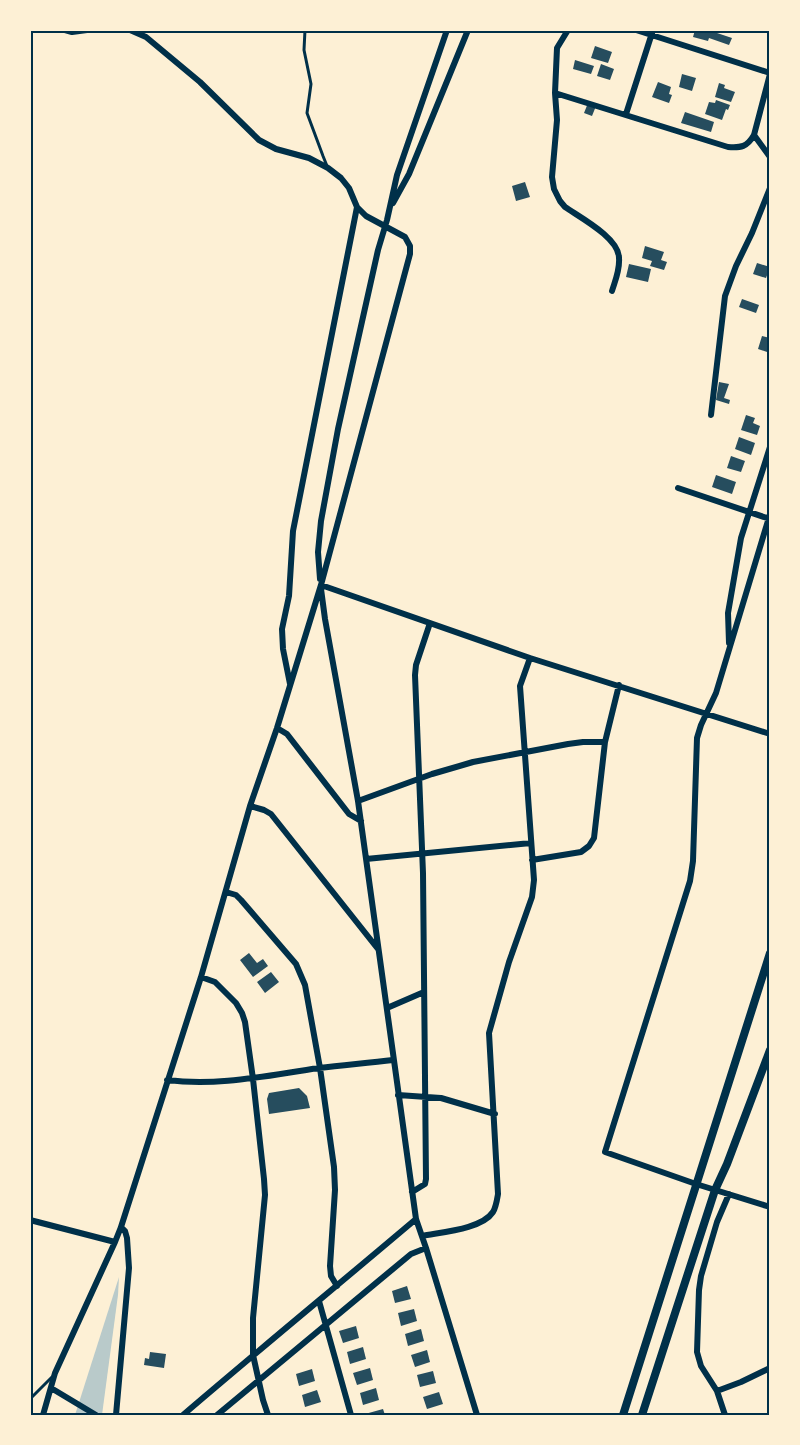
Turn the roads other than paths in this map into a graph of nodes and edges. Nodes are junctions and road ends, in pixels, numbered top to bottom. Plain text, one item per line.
1 (65, 30) edge
2 (87, 30) edge
3 (130, 30) edge
4 (136, 30) edge
5 (304, 30) edge
6 (447, 30) edge
7 (468, 30) edge
8 (568, 30) edge
9 (636, 30) edge
10 (652, 32) edge
11 (143, 35) junction
12 (770, 73) edge
13 (555, 93) junction
14 (626, 114) junction
15 (754, 135) junction
16 (770, 157) edge
17 (328, 168) junction
18 (770, 188) edge
19 (357, 207) junction
20 (390, 209) junction
21 (386, 226) junction
22 (612, 291) dead end
23 (711, 415) dead end
24 (770, 447) edge
25 (678, 488) dead end
26 (749, 511) junction
27 (770, 517) edge
28 (321, 585) junction
29 (430, 623) junction
30 (729, 650) junction
31 (530, 658) junction
32 (619, 685) junction
33 (290, 686) junction
34 (707, 713) junction
35 (277, 728) junction
36 (770, 734) edge
37 (606, 742) junction
38 (525, 753) junction
39 (420, 777) junction
40 (358, 801) junction
41 (250, 806) junction
42 (361, 821) junction
43 (531, 843) junction
44 (423, 854) junction
45 (366, 859) junction
46 (532, 860) junction
47 (226, 892) junction
48 (379, 950) junction
49 (770, 953) edge
50 (201, 977) junction
51 (424, 992) junction
52 (387, 1008) junction
53 (770, 1050) edge
54 (393, 1060) junction
55 (320, 1068) junction
56 (253, 1079) junction
57 (167, 1080) junction
58 (398, 1095) junction
59 (426, 1097) junction
60 (495, 1114) junction
61 (696, 1184) junction
62 (715, 1190) junction
63 (412, 1192) junction
64 (729, 1194) junction
65 (770, 1207) edge
66 (416, 1219) junction
67 (30, 1220) edge
68 (121, 1227) junction
69 (422, 1236) junction
70 (115, 1242) junction
71 (426, 1248) junction
72 (337, 1286) junction
73 (320, 1301) junction
74 (326, 1325) junction
75 (253, 1354) junction
76 (770, 1368) edge
77 (55, 1373) junction
78 (259, 1380) junction
79 (51, 1388) junction
80 (717, 1391) junction
81 (30, 1399) edge
82 (43, 1415) edge
83 (96, 1415) edge
84 (116, 1415) edge
85 (183, 1415) edge
86 (217, 1415) edge
87 (268, 1415) edge
88 (351, 1415) edge
89 (477, 1415) edge
90 (623, 1415) edge
91 (642, 1415) edge
92 (725, 1415) edge

1 - 2 street
3 - 11 street
4 - 11 street
5 - 17 lane
6 - 20 street
7 - 20 street
8 - 13 street
9 - 10 street
10 - 12 street
10 - 14 street
11 - 17 street
12 - 15 street
13 - 14 street
13 - 22 street
14 - 15 street
15 - 16 street
17 - 19 street
18 - 23 street
19 - 21 street
19 - 33 street
20 - 21 street
21 - 28 street
21 - 28 street
24 - 26 street
25 - 26 street
26 - 27 street
26 - 30 street
27 - 30 street
28 - 29 street
28 - 33 street
28 - 40 street
29 - 31 street
29 - 39 street
30 - 34 street
31 - 32 street
31 - 38 street
32 - 34 street
32 - 37 street
33 - 35 street
34 - 36 street
34 - 61 street
35 - 41 street
35 - 42 street
37 - 38 street
37 - 46 street
38 - 39 street
38 - 43 street
39 - 40 street
39 - 44 street
40 - 42 street
41 - 47 street
41 - 48 street
42 - 45 street
43 - 44 street
43 - 46 street
44 - 45 street
44 - 51 street
45 - 48 street
46 - 60 street
47 - 50 street
47 - 55 street
48 - 52 street
49 - 61 street
50 - 56 street
50 - 57 street
51 - 52 street
51 - 59 street
52 - 54 street
53 - 62 street
54 - 55 street
54 - 58 street
55 - 56 street
55 - 72 street
56 - 57 street
56 - 75 street
57 - 68 street
58 - 59 street
58 - 63 street
59 - 60 street
59 - 63 street
60 - 69 street
61 - 62 street
61 - 90 street
62 - 64 street
62 - 91 street
63 - 66 street
64 - 65 street
64 - 80 street
66 - 69 street
66 - 72 street
67 - 70 street
68 - 70 street
68 - 84 street
69 - 71 street
70 - 77 street
71 - 74 street
71 - 89 street
72 - 73 street
73 - 74 street
73 - 75 street
74 - 78 street
74 - 88 street
75 - 78 street
75 - 85 street
76 - 80 street
77 - 79 street
77 - 81 lane
78 - 86 street
78 - 87 street
79 - 82 street
79 - 83 street
80 - 92 street

